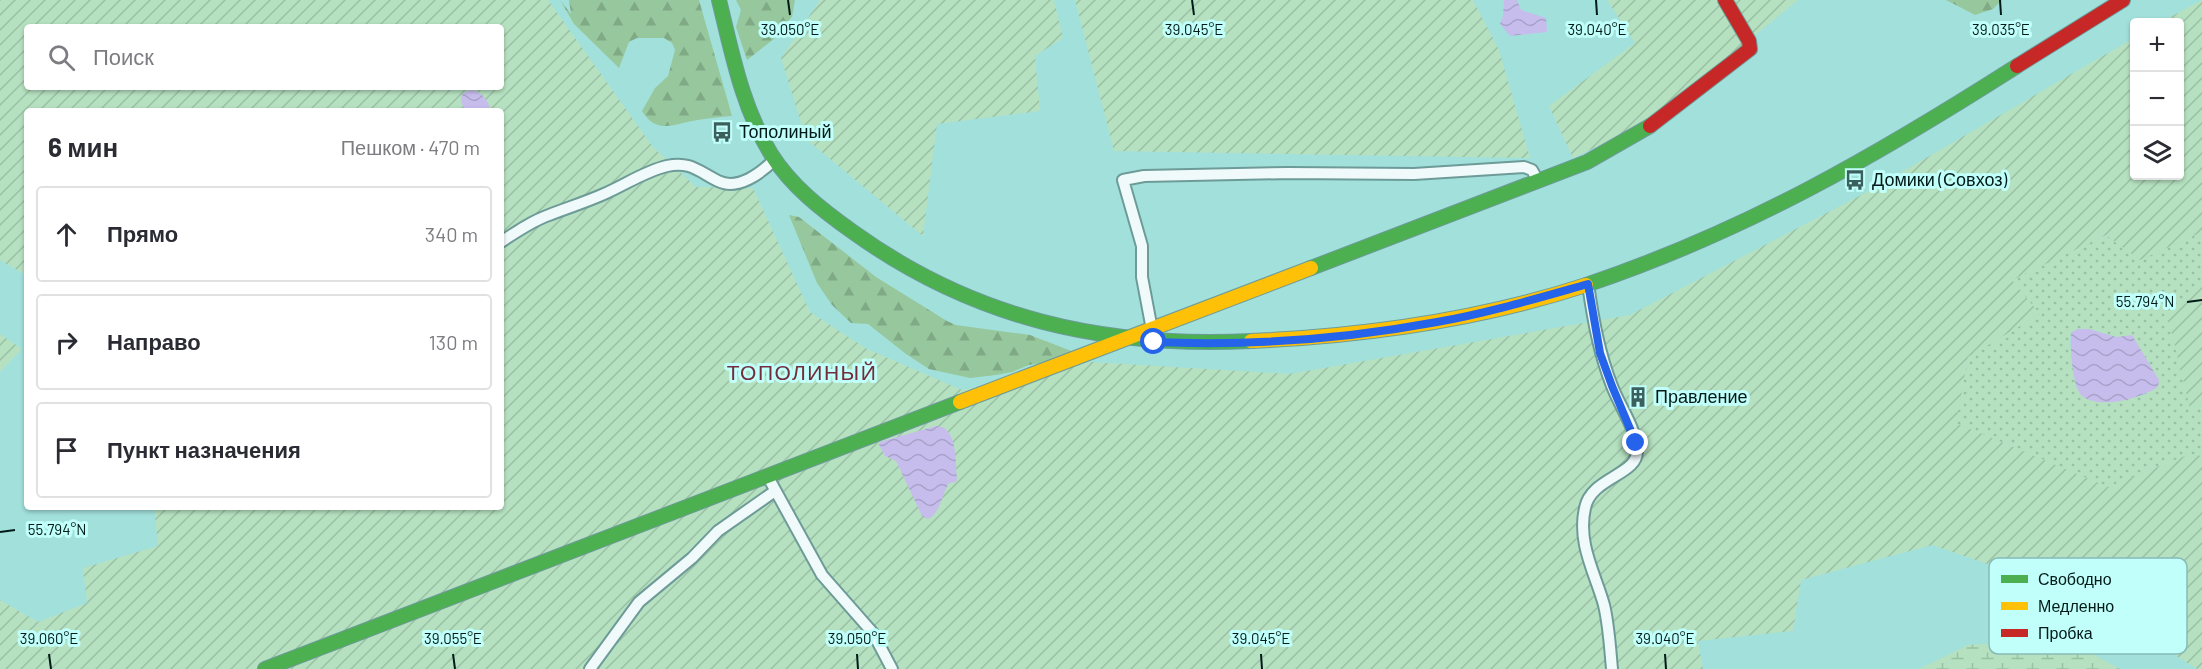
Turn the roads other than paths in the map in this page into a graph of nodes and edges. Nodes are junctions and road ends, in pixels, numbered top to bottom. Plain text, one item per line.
1 (719, 0) edge
2 (1725, 0) edge
3 (2123, 0) edge
4 (774, 160) junction
5 (1538, 181) junction
6 (504, 240) edge
7 (1588, 284) junction
8 (1153, 335) junction
9 (1126, 339) junction
10 (768, 477) junction
11 (775, 491) junction
12 (265, 669) edge
13 (590, 669) edge
14 (892, 669) edge
15 (1612, 669) edge

1 - 4 street
2 - 5 street
3 - 7 street
4 - 6 street
4 - 9 street
5 - 8 street
5 - 8 street
7 - 8 street
7 - 15 street
8 - 9 street
9 - 10 street
10 - 11 street
10 - 12 street
11 - 13 street
11 - 14 street

